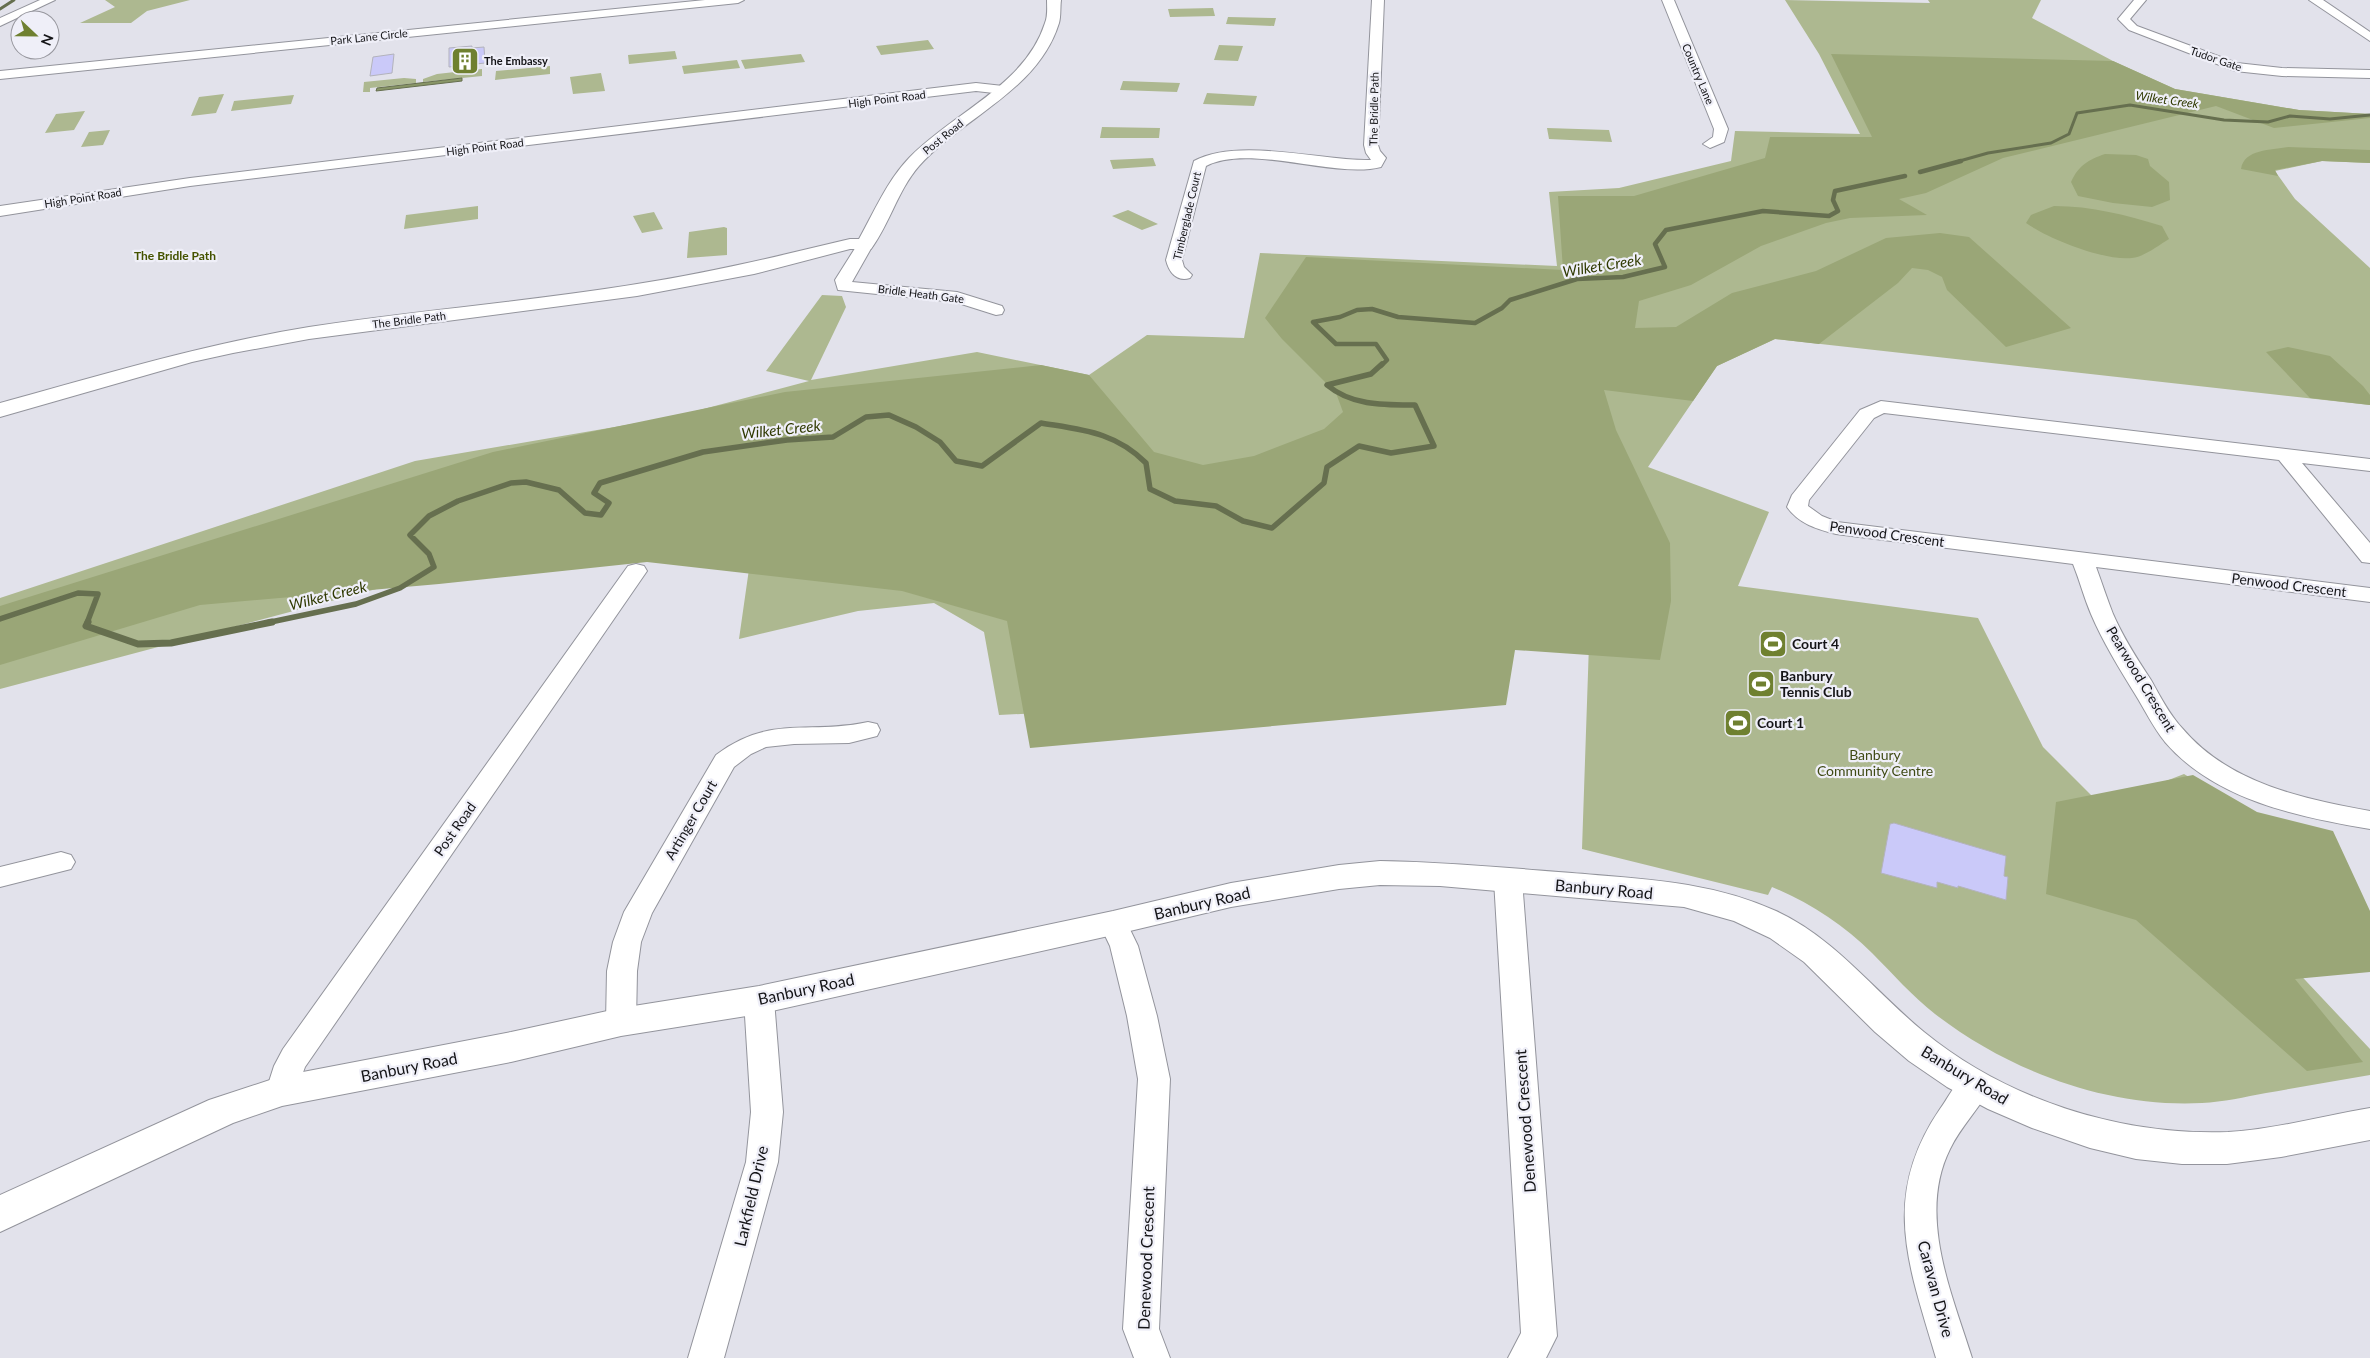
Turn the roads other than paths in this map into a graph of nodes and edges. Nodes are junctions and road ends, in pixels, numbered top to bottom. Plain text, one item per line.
1 (49, 0) edge
2 (738, 0) edge
3 (1054, 0) edge
4 (1378, 0) edge
5 (1668, 0) edge
6 (2140, 0) edge
7 (2315, 0) edge
8 (0, 22) edge
9 (2370, 37) edge
10 (2370, 74) edge
11 (0, 75) edge
12 (999, 90) junction
13 (1710, 144) dead end
14 (1206, 157) joint
15 (0, 211) edge
16 (865, 245) junction
17 (1184, 275) dead end
18 (844, 286) joint
19 (996, 310) dead end
20 (0, 410) edge
21 (2285, 455) junction
22 (2370, 465) edge
23 (2370, 557) edge
24 (2082, 560) junction
25 (636, 571) dead end
26 (2370, 595) edge
27 (868, 730) dead end
28 (2370, 820) edge
29 (61, 862) dead end
30 (0, 878) edge
31 (1508, 880) junction
32 (1113, 923) junction
33 (758, 1000) junction
34 (621, 1022) junction
35 (1976, 1085) junction
36 (282, 1091) junction
37 (2370, 1124) edge
38 (0, 1214) edge
39 (706, 1358) edge
40 (1152, 1358) edge
41 (1526, 1358) edge
42 (1954, 1358) edge

1 - 8 street
2 - 11 street, Park Lane Circle
3 - 12 street, Post Road
4 - 14 street, The Bridle Path
5 - 13 street, Country Lane
6 - 10 street, Tudor Gate
7 - 9 street
12 - 15 street, High Point Road
12 - 16 street, Post Road
14 - 17 street, Timberglade Court
16 - 18 street, Post Road
16 - 20 street, The Bridle Path
18 - 19 street, Bridle Heath Gate
21 - 22 street
21 - 23 street
21 - 24 street, Penwood Crescent
24 - 26 street, Penwood Crescent
24 - 28 street, Pearwood Crescent
25 - 36 street, Post Road
27 - 34 street, Artinger Court
29 - 30 street
31 - 32 street, Banbury Road
31 - 35 street, Banbury Road
31 - 41 street, Denewood Crescent
32 - 33 street, Banbury Road
32 - 40 street, Denewood Crescent
33 - 34 street, Banbury Road
33 - 39 street, Larkfield Drive
34 - 36 street, Banbury Road
35 - 37 street, Banbury Road
35 - 42 street, Caravan Drive
36 - 38 street, Banbury Road

